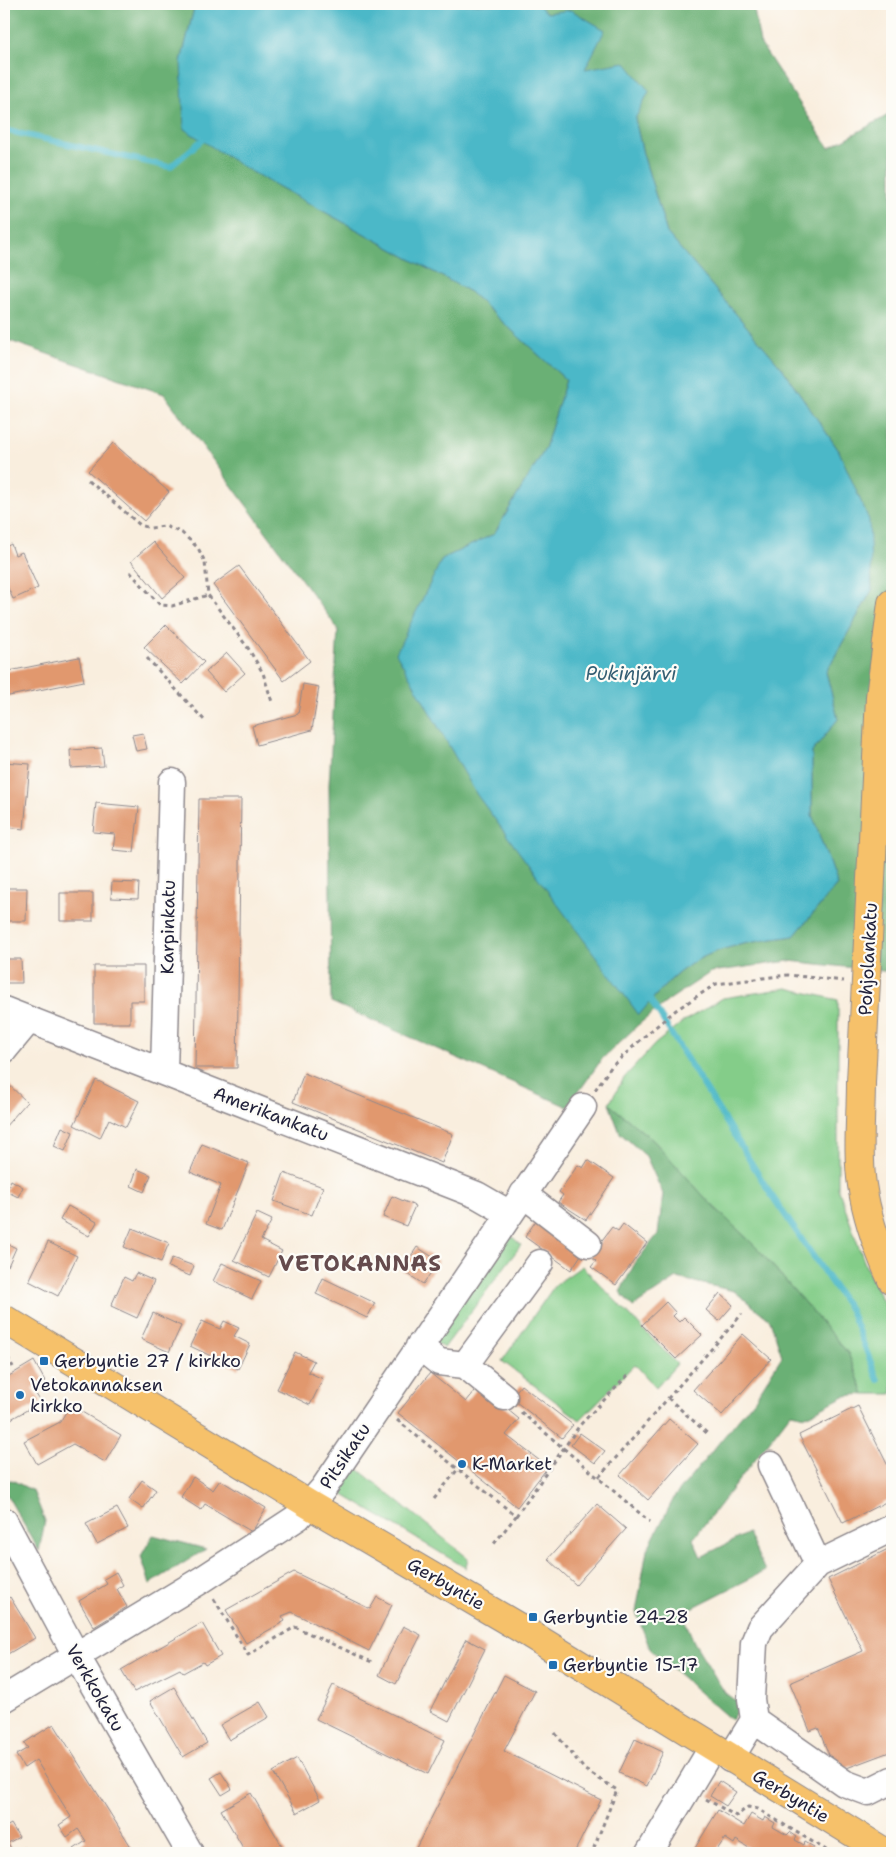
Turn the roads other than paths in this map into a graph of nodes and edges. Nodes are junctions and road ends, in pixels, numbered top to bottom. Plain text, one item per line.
1 (892, 603) edge
2 (172, 782) dead end
3 (4, 1010) edge
4 (29, 1020) junction
5 (4, 1050) edge
6 (164, 1072) junction
7 (584, 1107) road end
8 (516, 1204) junction
9 (588, 1244) dead end
10 (540, 1263) dead end
11 (892, 1280) edge
12 (4, 1318) edge
13 (419, 1346) junction
14 (465, 1366) junction
15 (504, 1397) road end
16 (771, 1465) dead end
17 (310, 1505) junction
18 (4, 1521) edge
19 (892, 1528) edge
20 (818, 1564) junction
21 (76, 1655) junction
22 (4, 1699) edge
23 (754, 1720) junction
24 (721, 1753) junction
25 (892, 1780) edge
26 (190, 1853) edge
27 (649, 1853) edge
28 (886, 1853) edge

1 - 11 main road, Pohjolankatu
2 - 6 street, Karpinkatu
3 - 4 street, Amerikankatu
4 - 5 street
4 - 6 street, Amerikankatu
6 - 8 street, Amerikankatu
7 - 8 street, Pitsikatu
8 - 9 street, Amerikankatu
8 - 13 street, Pitsikatu
10 - 14 street
12 - 17 main road, Gerbyntie
13 - 14 street
13 - 17 street, Pitsikatu
14 - 15 street
16 - 20 street
17 - 21 street, Pitsikatu
17 - 24 main road, Gerbyntie
18 - 21 street, Verkkokatu
19 - 20 street
20 - 23 street
21 - 22 street, Pitsikatu
21 - 26 street, Verkkokatu
23 - 24 street
23 - 25 street
24 - 27 street
24 - 28 main road, Gerbyntie

